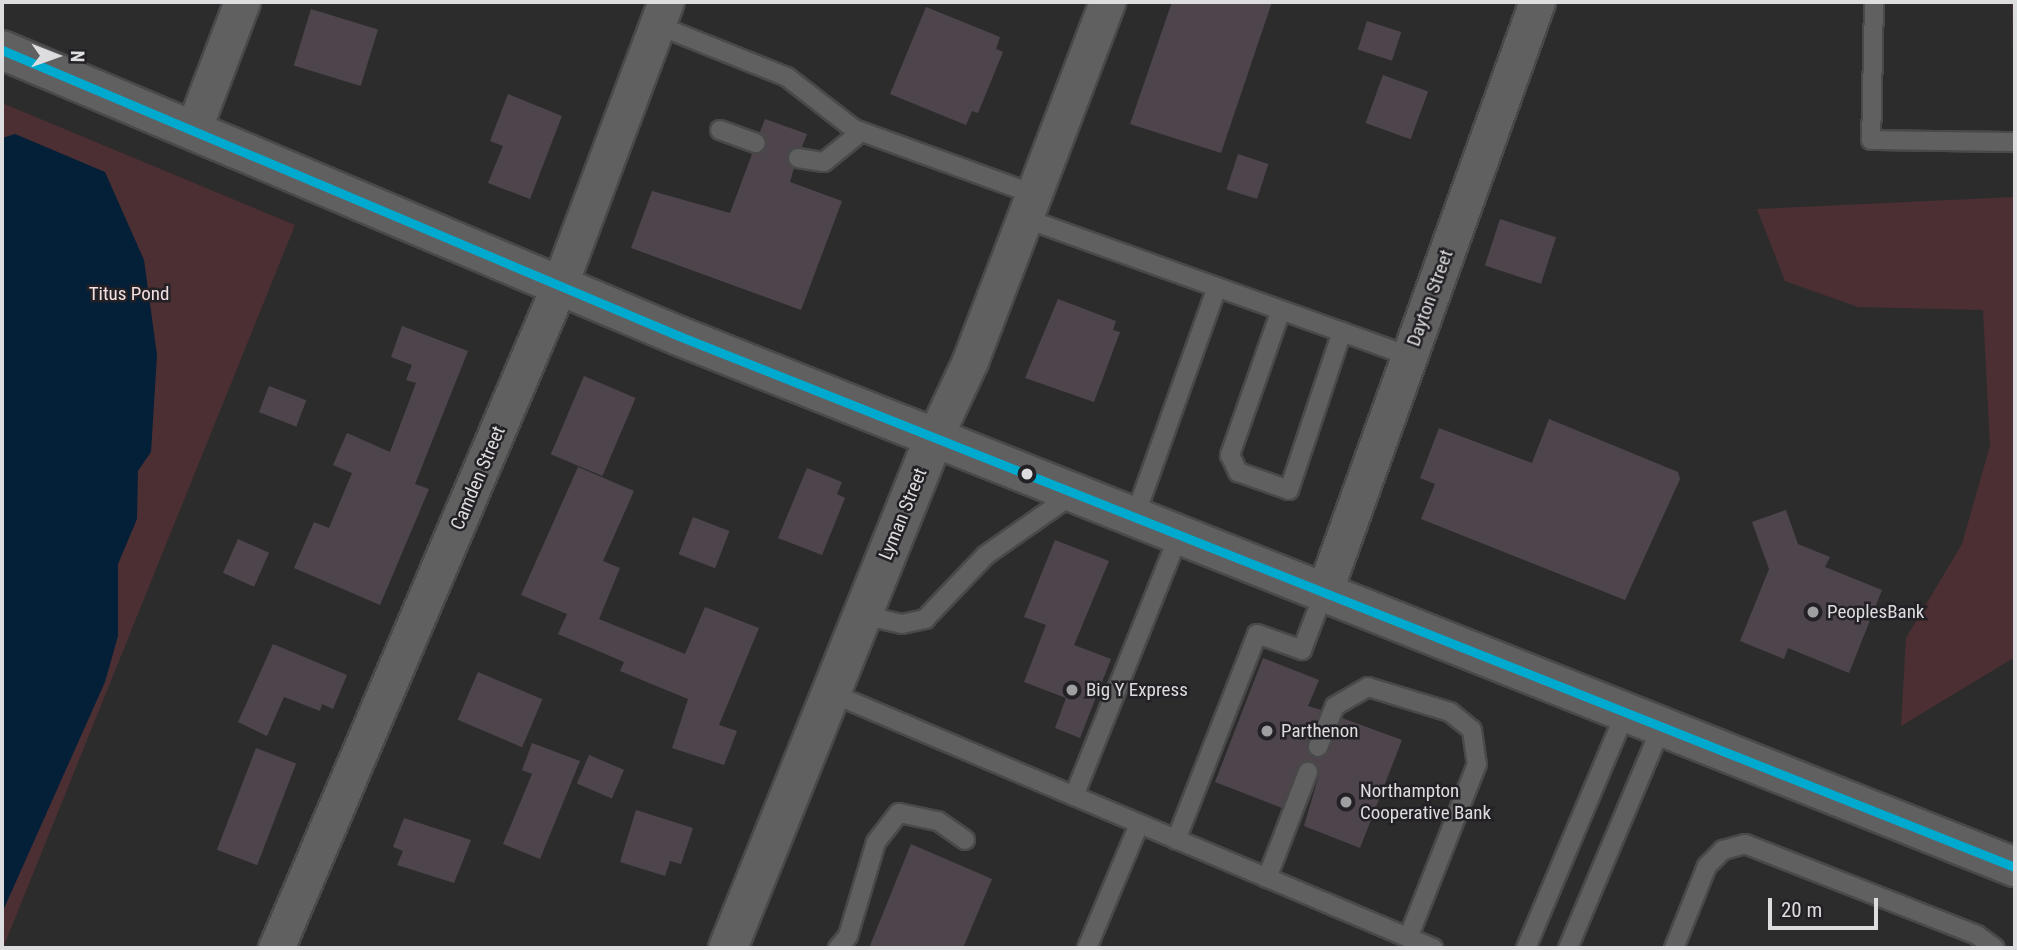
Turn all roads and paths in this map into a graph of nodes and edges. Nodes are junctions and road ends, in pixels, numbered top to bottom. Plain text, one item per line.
1 (242, 2) edge
2 (1107, 2) edge
3 (1537, 2) edge
4 (1874, 2) edge
5 (662, 13) edge
6 (2, 50) edge
7 (193, 130) junction
8 (720, 130) dead end
9 (861, 132) junction
10 (2015, 142) edge
11 (756, 143) dead end
12 (798, 158) dead end
13 (1029, 206) junction
14 (559, 286) junction
15 (1217, 287) junction
16 (1281, 310) junction
17 (1342, 332) junction
18 (1409, 356) junction
19 (934, 438) junction
20 (1073, 494) junction
21 (1134, 519) junction
22 (1178, 537) junction
23 (1323, 595) junction
24 (863, 615) junction
25 (831, 694) junction
26 (1625, 714) junction
27 (1661, 728) junction
28 (1318, 747) dead end
29 (1308, 772) dead end
30 (1074, 796) junction
31 (1139, 824) junction
32 (965, 839) dead end
33 (1176, 840) junction
34 (2015, 867) edge
35 (1267, 878) junction
36 (1408, 938) junction
37 (276, 948) edge
38 (727, 948) edge
39 (838, 948) edge
40 (1087, 948) edge
41 (1433, 948) edge
42 (1527, 948) edge
43 (1568, 948) edge
44 (1674, 948) edge
45 (1995, 948) edge

1 - 7 street
2 - 13 street, Lyman Street
3 - 18 street, Dayton Street
4 - 10 lane
5 - 9 lane
5 - 14 street, Camden Street
6 - 7 main road
7 - 14 main road
8 - 11 lane
9 - 12 lane
9 - 13 lane
13 - 15 lane
13 - 19 street, Lyman Street
14 - 19 main road
14 - 37 street, Camden Street
15 - 16 lane
15 - 21 lane
16 - 17 lane
16 - 17 lane
17 - 18 lane
18 - 23 street, Dayton Street
19 - 20 main road
19 - 24 main road, Lyman Street
20 - 21 main road
20 - 24 lane
21 - 22 main road
22 - 23 main road
22 - 30 lane
23 - 26 main road
23 - 33 lane
24 - 25 main road, Lyman Street
25 - 30 lane
25 - 38 main road, Lyman Street
26 - 27 main road
26 - 42 lane
27 - 34 main road
27 - 43 lane
28 - 36 lane
29 - 35 lane
30 - 31 lane
31 - 33 lane
31 - 40 lane
32 - 39 lane
33 - 35 lane
35 - 36 lane
36 - 41 lane
44 - 45 lane

